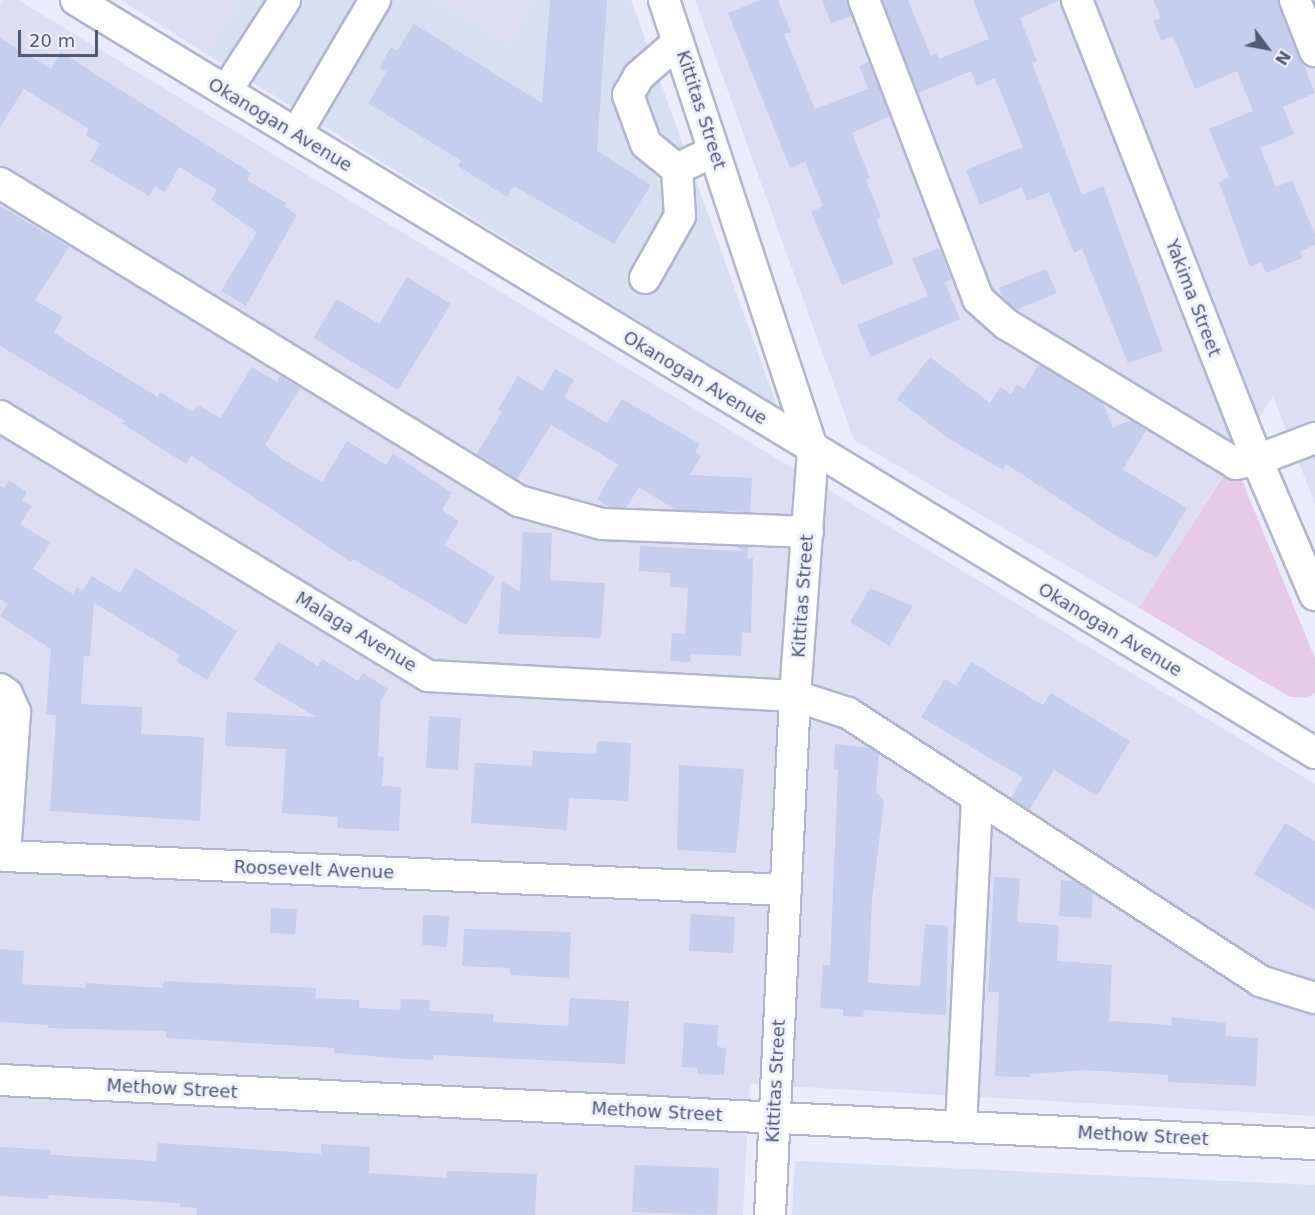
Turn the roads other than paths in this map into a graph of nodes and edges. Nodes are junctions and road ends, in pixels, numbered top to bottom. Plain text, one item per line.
1 (76, 0) edge
2 (285, 0) edge
3 (375, 0) edge
4 (664, 0) edge
5 (864, 0) edge
6 (1077, 0) edge
7 (1295, 0) edge
8 (678, 42) junction
9 (1315, 51) edge
10 (226, 92) junction
11 (296, 134) junction
12 (714, 151) junction
13 (677, 169) junction
14 (0, 183) edge
15 (645, 278) dead end
16 (0, 416) edge
17 (1315, 438) edge
18 (813, 450) junction
19 (1257, 460) junction
20 (808, 532) junction
21 (1315, 595) edge
22 (4, 692) edge
23 (795, 696) junction
24 (1315, 753) edge
25 (977, 797) junction
26 (3, 858) edge
27 (786, 890) junction
28 (1315, 998) edge
29 (0, 1080) edge
30 (774, 1118) junction
31 (961, 1127) junction
32 (1315, 1144) edge
33 (770, 1215) edge

1 - 10 street, Okanogan Avenue
2 - 10 street
3 - 11 street
4 - 8 street, Kittitas Street
5 - 19 street
6 - 19 street, Yakima Street
7 - 9 street
8 - 12 street, Kittitas Street
8 - 13 street
10 - 11 street, Okanogan Avenue
11 - 18 street, Okanogan Avenue
12 - 13 street
12 - 18 street, Kittitas Street
13 - 15 street
14 - 20 street
16 - 23 street, Malaga Avenue
17 - 19 street
18 - 20 street, Kittitas Street
18 - 24 street, Okanogan Avenue
19 - 21 street, Yakima Street
20 - 23 street, Kittitas Street
22 - 26 street, Roosevelt Avenue
23 - 25 street, Malaga Avenue
23 - 27 street, Kittitas Street
25 - 28 street, Malaga Avenue
25 - 31 street
26 - 27 street, Roosevelt Avenue
27 - 30 street, Kittitas Street
29 - 30 street, Methow Street
30 - 31 street, Methow Street
30 - 33 street, Kittitas Street
31 - 32 street, Methow Street

